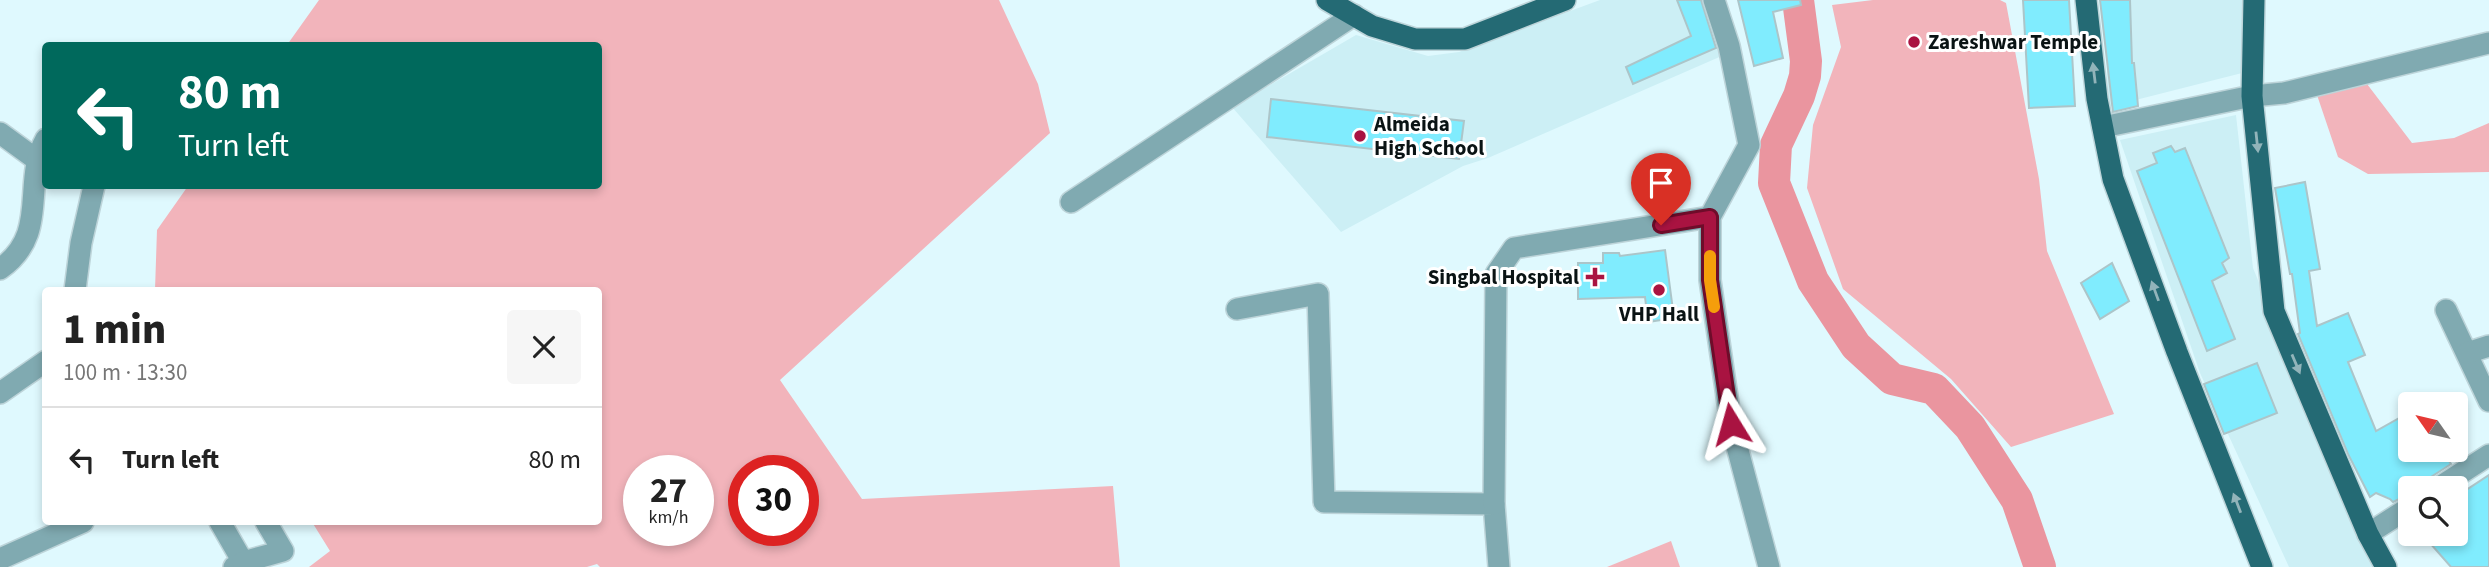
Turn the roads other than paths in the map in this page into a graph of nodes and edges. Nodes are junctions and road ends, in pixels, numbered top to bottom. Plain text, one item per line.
1 (1327, 0) edge
2 (1565, 0) edge
3 (1714, 0) edge
4 (2086, 0) edge
5 (2254, 0) edge
6 (1354, 15) junction
7 (2489, 43) edge
8 (2252, 96) junction
9 (2103, 127) junction
10 (0, 133) edge
11 (42, 148) edge
12 (37, 160) junction
13 (93, 189) edge
14 (1071, 202) dead end
15 (1710, 217) junction
16 (0, 269) edge
17 (75, 287) edge
18 (1237, 309) dead end
19 (2446, 310) dead end
20 (2489, 346) edge
21 (2467, 353) junction
22 (42, 364) edge
23 (0, 393) edge
24 (2489, 401) edge
25 (2489, 455) edge
26 (2457, 476) edge
27 (1494, 504) junction
28 (2398, 515) edge
29 (76, 525) edge
30 (221, 525) edge
31 (268, 525) edge
32 (2368, 534) junction
33 (0, 559) edge
34 (238, 564) edge
35 (1499, 567) edge
36 (1769, 567) edge
37 (2262, 567) edge
38 (2386, 567) edge

1 - 6 main road
2 - 6 main road
3 - 15 street
9 -> 4 main road
5 - 8 main road
6 - 14 street
7 - 8 street
8 - 9 street
8 -> 32 main road
37 -> 9 main road
10 - 12 street
11 - 12 street
12 - 16 street
13 - 17 street
15 - 27 street
15 - 36 street
18 - 27 street
19 - 21 street
20 - 21 street
21 - 24 street
22 - 23 street
25 - 26 street
27 - 35 street
28 - 32 street
29 - 33 street
30 - 34 street
31 - 34 street
32 - 38 main road

